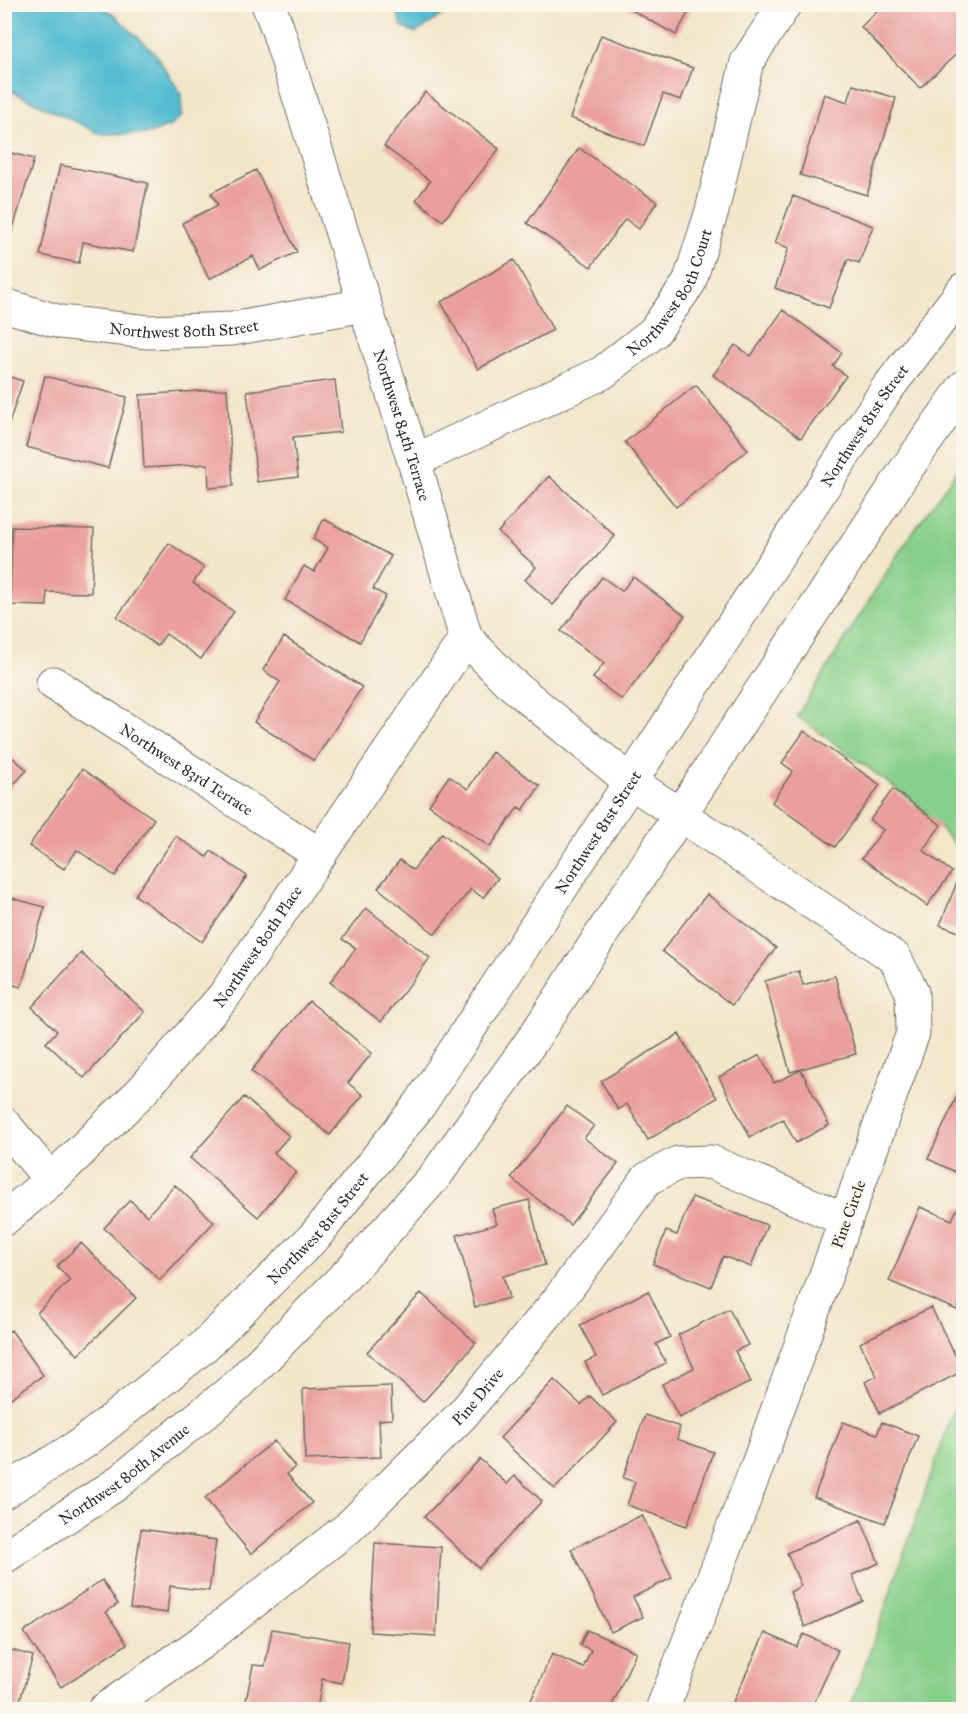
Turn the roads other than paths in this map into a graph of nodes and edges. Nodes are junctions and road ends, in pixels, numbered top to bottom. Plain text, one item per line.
1 (268, 4) edge
2 (785, 4) edge
3 (963, 289) edge
4 (4, 305) edge
5 (365, 305) junction
6 (963, 387) edge
7 (414, 460) junction
8 (466, 638) junction
9 (53, 683) dead end
10 (631, 782) junction
11 (681, 814) junction
12 (320, 855) junction
13 (4, 1124) edge
14 (51, 1180) junction
15 (4, 1219) edge
16 (846, 1220) junction
17 (4, 1492) edge
18 (4, 1557) edge
19 (110, 1708) edge
20 (662, 1710) edge

1 - 5 street, Northwest 84th Terrace
2 - 7 street, Northwest 80th Court
3 - 10 street, Northwest 81st Street
4 - 5 street, Northwest 80th Street
5 - 7 street, Northwest 84th Terrace
6 - 11 street
7 - 8 street, Northwest 84th Terrace
8 - 10 street, Northwest 84th Terrace
8 - 12 street, Northwest 80th Place
9 - 12 street, Northwest 83rd Terrace
10 - 11 street, Pine Circle
10 - 17 street, Northwest 81st Street
11 - 16 street, Pine Circle
11 - 18 street, Northwest 80th Avenue
12 - 14 street, Northwest 80th Place
13 - 14 street
14 - 15 street, Northwest 80th Place
16 - 19 street, Pine Drive
16 - 20 street, Pine Circle

